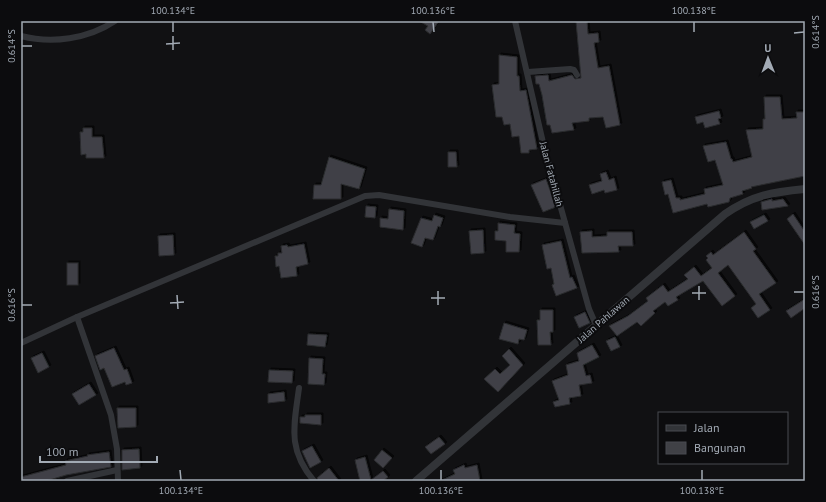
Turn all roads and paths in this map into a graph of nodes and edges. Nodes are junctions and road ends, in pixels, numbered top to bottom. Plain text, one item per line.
1 (115, 21) edge
2 (515, 21) edge
3 (21, 36) edge
4 (528, 72) junction
5 (577, 75) dead end
6 (805, 189) edge
7 (565, 223) junction
8 (77, 317) junction
9 (596, 326) junction
10 (21, 343) edge
11 (300, 388) dead end
12 (117, 470) junction
13 (67, 481) edge
14 (118, 481) edge
15 (314, 481) edge
16 (416, 481) edge

1 - 3 street
2 - 4 street, Jalan Fatahillah
4 - 5 street
4 - 7 street, Jalan Fatahillah
6 - 9 street, Jalan Pahlawan
7 - 8 street
7 - 9 street, Jalan Fatahillah
8 - 10 street
8 - 12 street
9 - 16 street, Jalan Pahlawan
11 - 15 street
12 - 13 street
12 - 14 street

